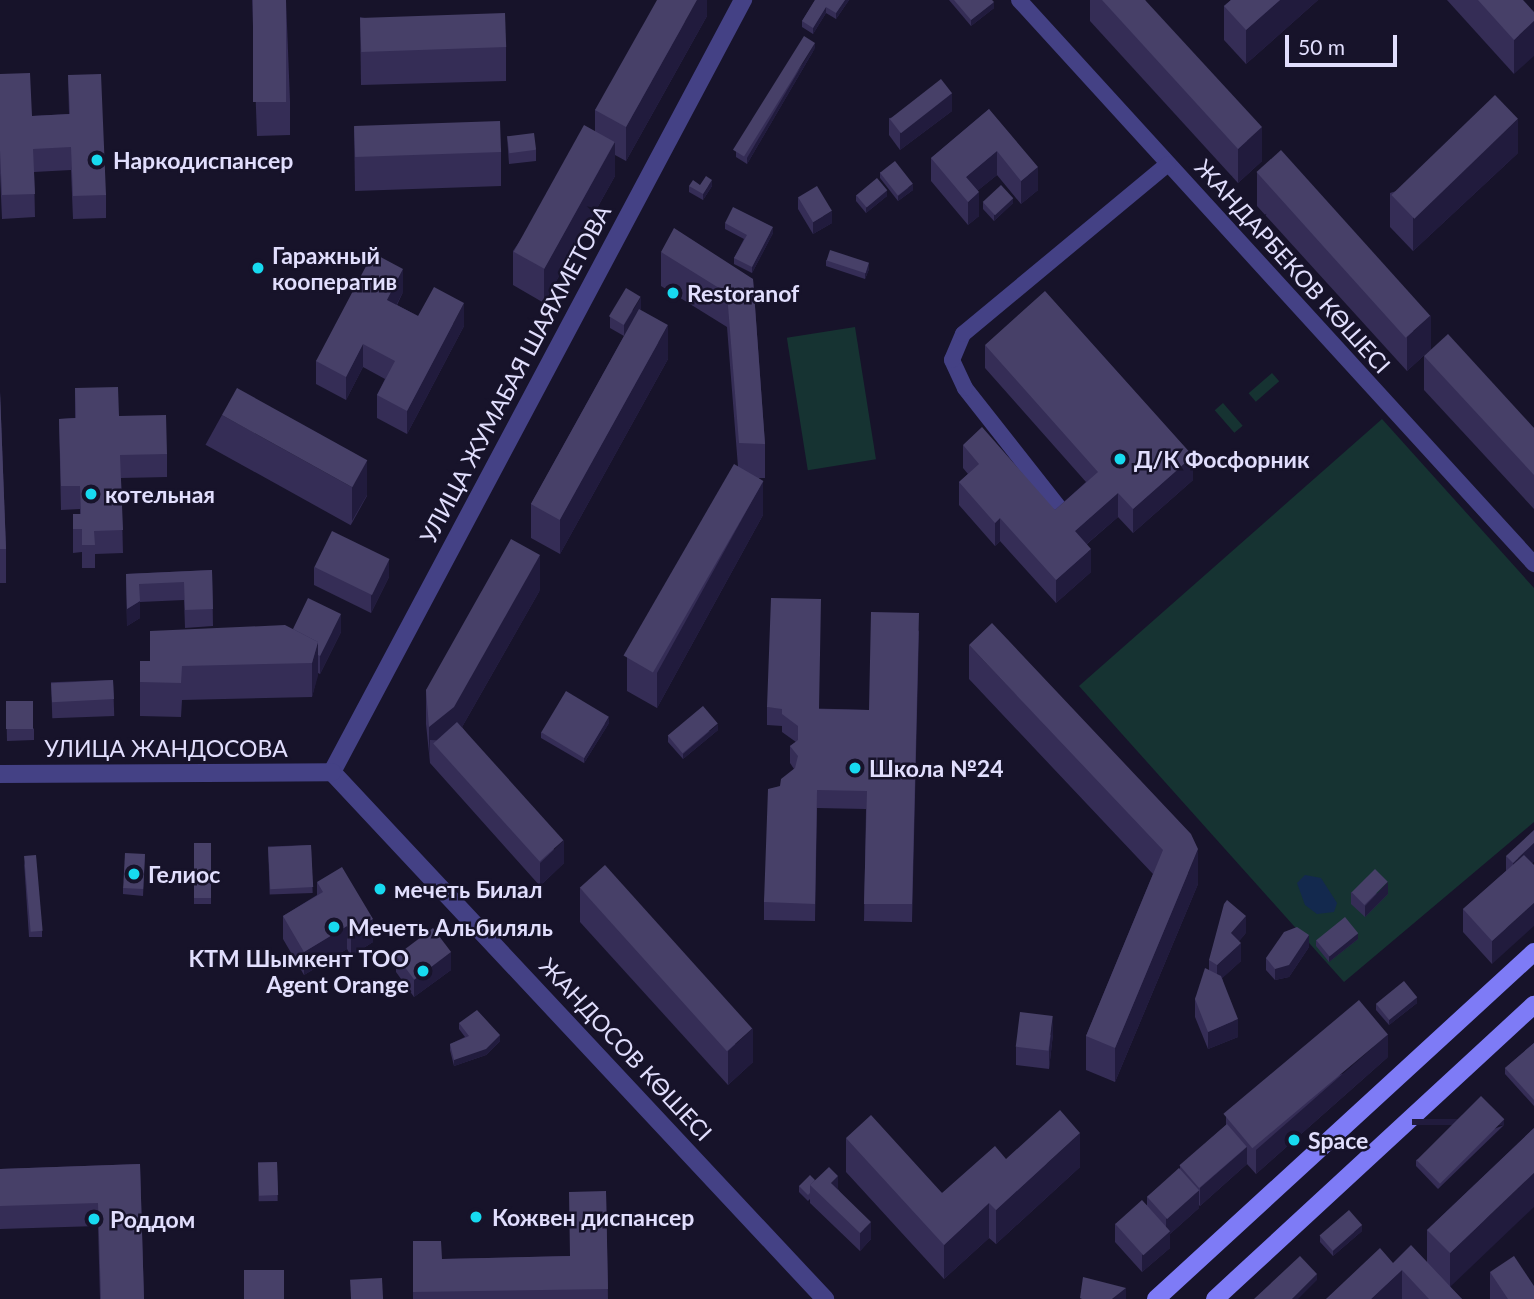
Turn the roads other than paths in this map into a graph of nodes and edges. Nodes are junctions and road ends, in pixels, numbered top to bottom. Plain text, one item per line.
1 (743, 0) edge
2 (1019, 0) edge
3 (1168, 163) junction
4 (1064, 514) edge
5 (1534, 564) edge
6 (332, 772) junction
7 (0, 774) edge
8 (1534, 952) edge
9 (1534, 1005) edge
10 (825, 1299) edge
11 (1156, 1299) edge
12 (1215, 1299) edge

1 - 6 street, УЛИЦА ЖУМАБАЯ ШАЯХМЕТОВА
2 - 3 street, ЖАНДАРБЕКОВ КӨШЕСІ
3 - 4 street
3 - 5 street, ЖАНДАРБЕКОВ КӨШЕСІ
6 - 7 street, УЛИЦА ЖАНДОСОВА
6 - 10 street, ЖАНДОСОВ КӨШЕСІ
8 - 11 main road
9 - 12 main road

